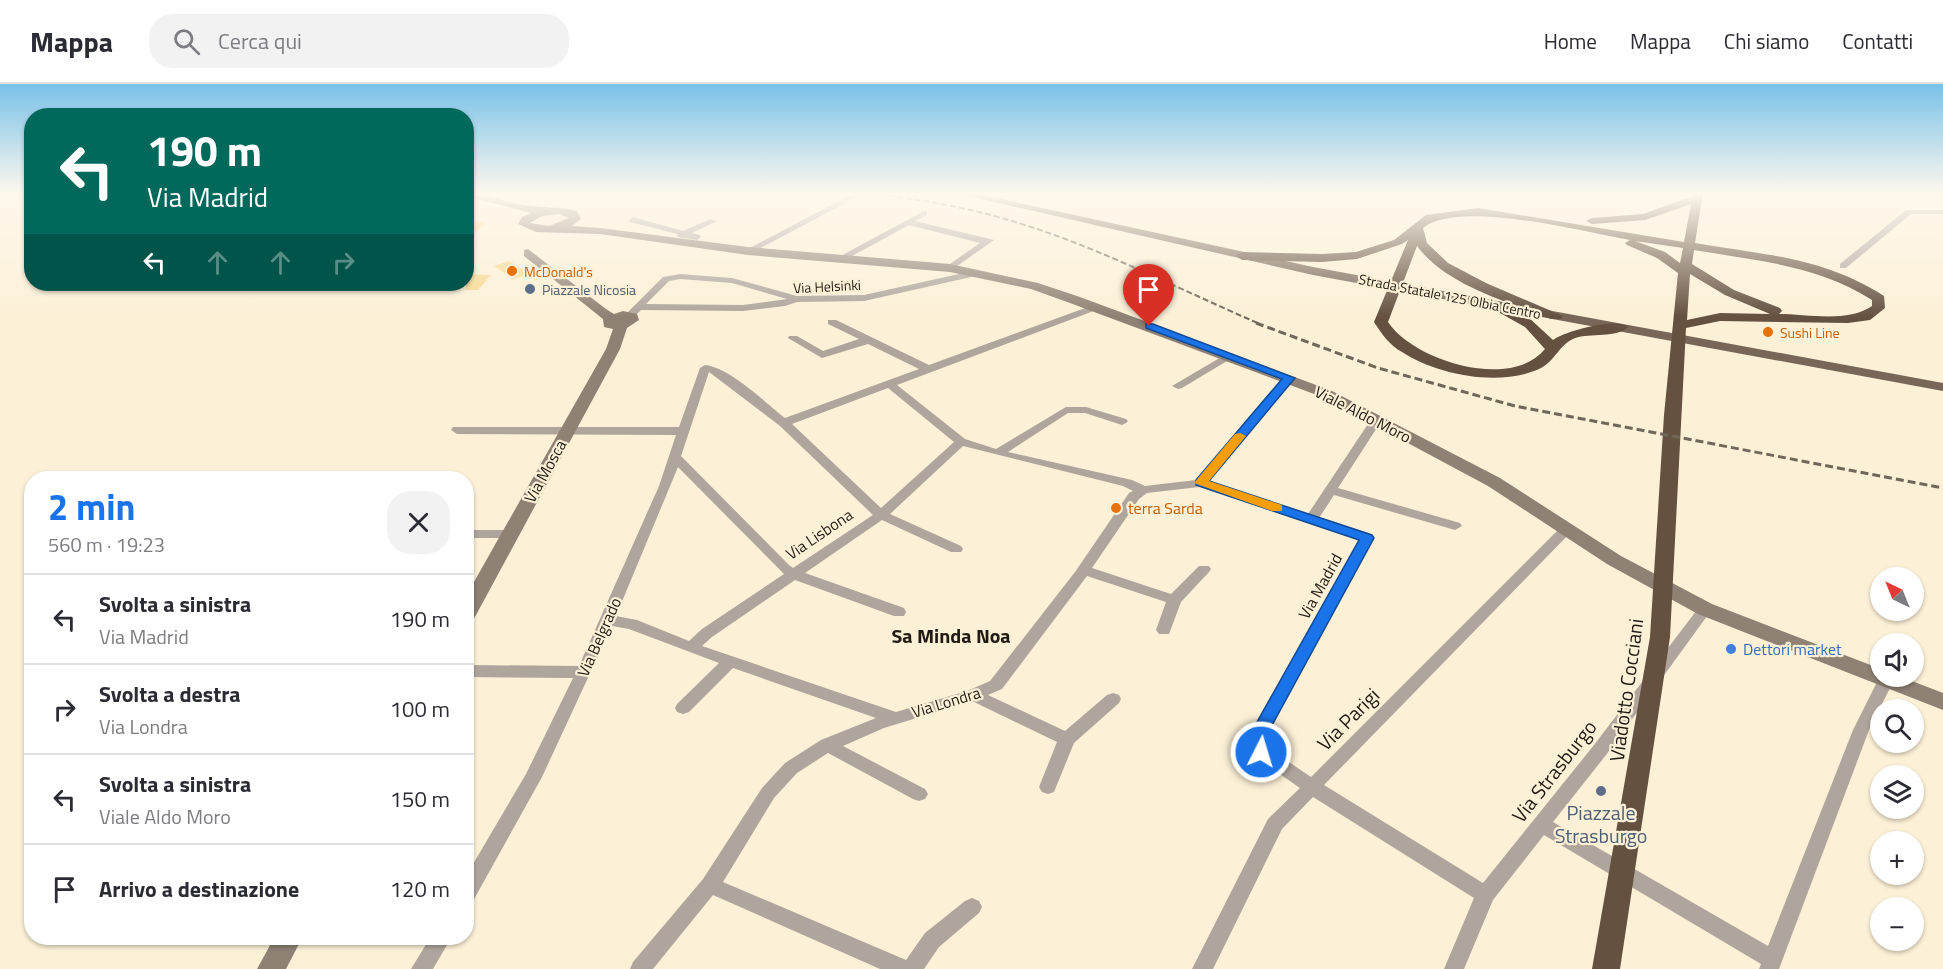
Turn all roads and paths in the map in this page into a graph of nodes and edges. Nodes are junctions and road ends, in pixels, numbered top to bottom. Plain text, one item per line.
1 (524, 234) edge
2 (535, 234) edge
3 (623, 234) edge
4 (684, 234) edge
5 (685, 234) edge
6 (780, 234) edge
7 (886, 234) edge
8 (968, 234) edge
9 (1145, 234) edge
10 (1409, 234) edge
11 (1418, 234) edge
12 (1421, 234) edge
13 (1594, 234) edge
14 (1625, 234) edge
15 (1690, 234) edge
16 (1881, 234) edge
17 (697, 237) dead end
18 (669, 241) junction
19 (523, 247) junction
20 (748, 251) junction
21 (1242, 256) junction
22 (840, 259) junction
23 (1843, 266) dead end
24 (950, 268) junction
25 (1685, 271) junction
26 (977, 273) junction
27 (796, 299) junction
28 (1498, 306) junction
29 (642, 307) junction
30 (1096, 307) junction
31 (1556, 316) junction
32 (621, 320) junction
33 (1848, 320) junction
34 (832, 322) dead end
35 (1621, 327) junction
36 (1681, 328) junction
37 (793, 338) dead end
38 (868, 340) junction
39 (1710, 344) junction
40 (1780, 348) dead end
41 (1554, 351) junction
42 (1228, 356) junction
43 (928, 369) junction
44 (1289, 378) junction
45 (889, 384) junction
46 (1178, 386) dead end
47 (1943, 387) edge
48 (1376, 420) junction
49 (1122, 422) dead end
50 (784, 423) junction
51 (457, 430) dead end
52 (568, 430) junction
53 (683, 431) junction
54 (961, 442) junction
55 (998, 453) junction
56 (676, 458) junction
57 (1200, 483) junction
58 (1143, 490) junction
59 (1330, 490) junction
60 (881, 514) junction
61 (1312, 519) junction
62 (1455, 526) dead end
63 (1567, 529) junction
64 (474, 534) edge
65 (511, 534) junction
66 (956, 549) dead end
67 (1084, 570) junction
68 (1204, 570) dead end
69 (794, 574) junction
70 (1174, 600) junction
71 (474, 601) edge
72 (1705, 609) junction
73 (900, 612) dead end
74 (606, 620) junction
75 (1164, 630) dead end
76 (691, 648) junction
77 (731, 661) junction
78 (474, 671) edge
79 (584, 672) junction
80 (1870, 674) edge
81 (1883, 687) edge
82 (1904, 687) edge
83 (973, 695) junction
84 (1113, 699) dead end
85 (1943, 702) edge
86 (683, 708) dead end
87 (894, 718) junction
88 (1067, 739) junction
89 (827, 745) junction
90 (1311, 786) junction
91 (1048, 787) dead end
92 (919, 794) dead end
93 (1541, 824) junction
94 (474, 881) edge
95 (710, 885) junction
96 (1485, 895) junction
97 (972, 907) dead end
98 (284, 945) edge
99 (436, 945) edge
100 (1771, 964) edge
101 (271, 969) edge
102 (421, 969) edge
103 (639, 969) edge
104 (903, 969) edge
105 (912, 969) edge
106 (1202, 969) edge
107 (1454, 969) edge
108 (1606, 969) edge

1 - 19 main road
2 - 19 main road
3 - 18 main road, Viale Aldo Moro
4 - 18 street
5 - 17 street
6 - 20 street
7 - 22 street
8 - 24 street
9 - 21 main road, Strada Statale 125 Olbia Centro
10 - 21 highway
11 - 41 highway
12 - 31 highway
13 - 25 highway
14 - 33 highway
15 - 25 highway, Viadotto Cocciani
16 - 23 street
18 - 20 main road, Viale Aldo Moro
19 - 32 main road
20 - 22 main road, Viale Aldo Moro
21 - 28 main road, Strada Statale 125 Olbia Centro
22 - 24 main road, Viale Aldo Moro
24 - 26 main road, Viale Aldo Moro
25 - 33 highway
25 - 36 highway, Viadotto Cocciani
26 - 27 street, Via Helsinki
26 - 30 main road, Viale Aldo Moro
27 - 29 street, Via Helsinki
27 - 29 street
28 - 31 main road, Strada Statale 125 Olbia Centro
28 - 41 highway
29 - 32 street
30 - 42 main road, Viale Aldo Moro
30 - 43 street
31 - 35 main road, Strada Statale 125 Olbia Centro
32 - 52 main road, Via Mosca
33 - 36 highway
34 - 38 street
35 - 39 main road, Strada Statale 125 Olbia Centro
35 - 41 highway
36 - 108 highway, Viadotto Cocciani
37 - 38 street
38 - 43 street
39 - 40 main road
39 - 47 main road, Strada Statale 125 Olbia Centro
42 - 44 main road, Viale Aldo Moro
42 - 46 street
43 - 45 street
44 - 48 main road, Viale Aldo Moro
44 - 57 street
45 - 50 street
45 - 54 street
48 - 59 street
48 - 63 main road, Viale Aldo Moro
49 - 55 street
50 - 53 street, Via Belgrado
50 - 60 street
51 - 52 street
52 - 53 street
52 - 65 main road, Via Mosca
53 - 56 street, Via Belgrado
54 - 55 street
54 - 60 street, Via Lisbona
55 - 58 street
56 - 69 street
56 - 74 street, Via Belgrado
57 - 58 street
57 - 61 street, Via Madrid
58 - 67 street, Via Londra
59 - 61 street
59 - 62 street
60 - 66 street
60 - 69 street, Via Lisbona
61 - 90 street, Via Madrid
63 - 72 main road, Viale Aldo Moro
63 - 90 street, Via Parigi
64 - 65 street
65 - 71 main road, Via Mosca
67 - 70 street
67 - 83 street, Via Londra
68 - 70 street
69 - 73 street
69 - 76 street, Via Lisbona
70 - 75 street
72 - 80 main road, Viale Aldo Moro
72 - 93 street, Via Strasburgo
74 - 76 street
74 - 79 street, Via Belgrado
76 - 77 street
77 - 86 street
77 - 87 street
78 - 79 street
79 - 94 street, Via Belgrado
81 - 100 street
82 - 85 main road, Viale Aldo Moro
83 - 87 street, Via Londra
83 - 88 street
84 - 88 street
87 - 89 street, Via Londra
88 - 91 street
89 - 92 street
89 - 95 street, Via Londra
90 - 96 street
90 - 106 street, Via Parigi
93 - 96 street, Via Strasburgo
93 - 100 street
95 - 103 street, Via Londra
95 - 104 street
96 - 107 street, Via Strasburgo
97 - 105 street
98 - 101 main road
99 - 102 street

